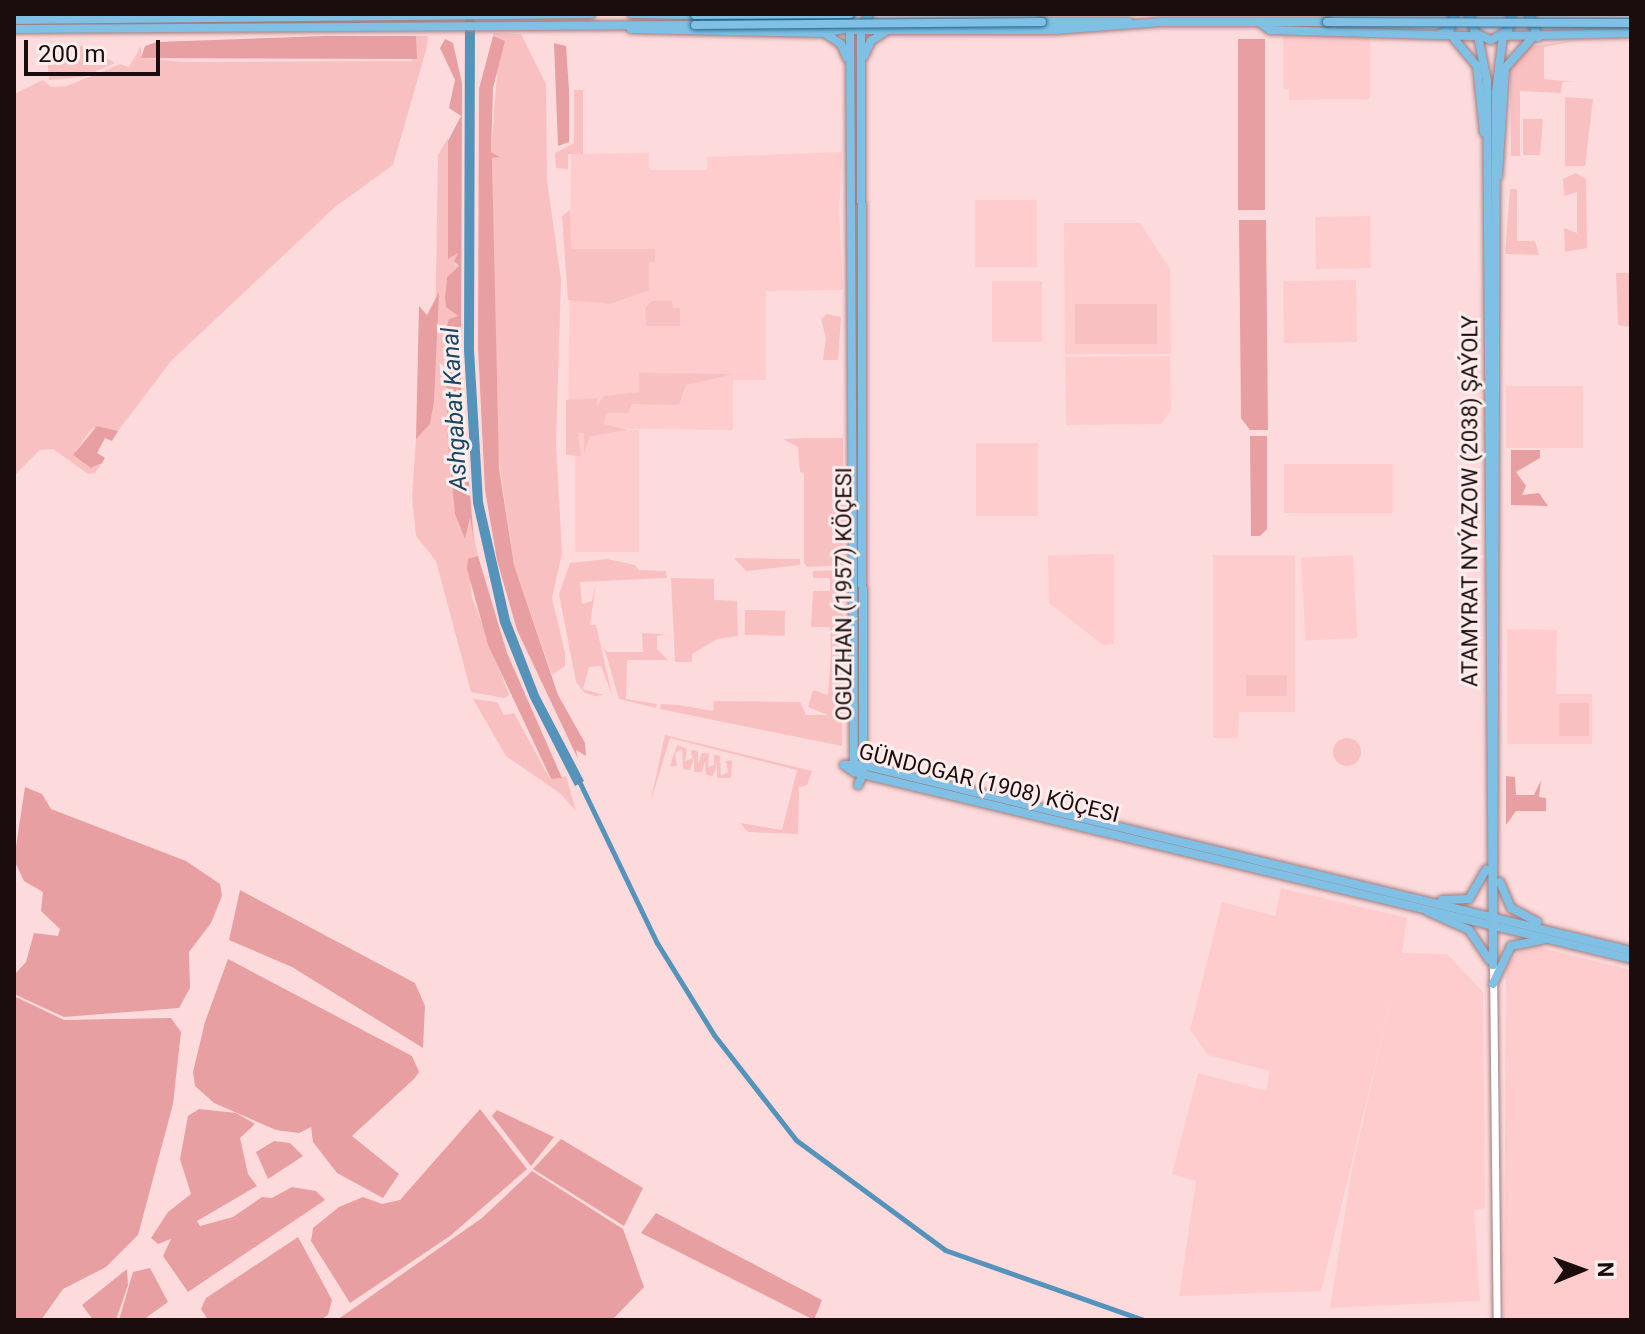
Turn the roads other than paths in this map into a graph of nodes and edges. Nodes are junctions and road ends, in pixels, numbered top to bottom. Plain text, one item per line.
1 (71, 14) edge
2 (212, 14) edge
3 (591, 14) edge
4 (632, 14) edge
5 (830, 14) edge
6 (843, 14) edge
7 (850, 14) edge
8 (869, 14) edge
9 (881, 14) edge
10 (1454, 14) edge
11 (1469, 14) edge
12 (1512, 14) edge
13 (1529, 14) edge
14 (14, 17) edge
15 (695, 20) edge
16 (123, 21) edge
17 (251, 21) junction
18 (1161, 22) junction
19 (1259, 22) junction
20 (456, 23) junction
21 (486, 23) junction
22 (1631, 23) edge
23 (607, 26) junction
24 (14, 29) edge
25 (850, 29) junction
26 (862, 29) junction
27 (891, 31) junction
28 (823, 33) junction
29 (1631, 33) edge
30 (1437, 35) junction
31 (1478, 36) junction
32 (1503, 36) junction
33 (1451, 38) junction
34 (1535, 38) junction
35 (850, 71) junction
36 (861, 72) junction
37 (1487, 149) junction
38 (1496, 184) junction
39 (859, 769) junction
40 (1493, 862) junction
41 (1424, 905) junction
42 (1493, 921) junction
43 (1550, 935) junction
44 (1629, 955) edge
45 (1491, 963) junction
46 (1493, 984) junction
47 (1497, 1320) edge

1 - 14 street
2 - 17 street
3 - 21 main road
4 - 15 main road
5 - 28 main road
6 - 25 main road
7 - 15 main road, bridge
8 - 26 main road
9 - 27 main road
10 - 30 main road
11 - 31 main road, ATAMYRAT NYÝAZOW (2038) ŞAÝOLY
12 - 32 main road, ATAMYRAT NYÝAZOW (2038) ŞAÝOLY
13 - 34 main road
14 - 16 main road
15 - 18 main road, bridge
15 - 23 main road
16 - 17 main road
16 - 20 main road
16 - 24 main road
17 - 20 main road
18 - 19 main road
18 - 27 main road
19 - 22 main road, bridge
19 - 30 main road
20 - 21 main road
21 - 23 main road
23 - 28 main road
25 - 26 main road
25 - 28 main road
25 - 35 main road, OGUZHAN (1957) KÖÇESI
26 - 27 main road
26 - 36 main road, OGUZHAN (1957) KÖÇESI
27 - 36 main road
28 - 35 main road
29 - 34 main road
30 - 33 main road
31 - 32 main road
31 - 33 main road
31 - 37 main road, ATAMYRAT NYÝAZOW (2038) ŞAÝOLY
32 - 34 main road
32 - 38 main road, ATAMYRAT NYÝAZOW (2038) ŞAÝOLY
33 - 37 main road
34 - 38 main road
35 - 39 main road, OGUZHAN (1957) KÖÇESI
36 - 39 main road, OGUZHAN (1957) KÖÇESI
37 - 40 main road, ATAMYRAT NYÝAZOW (2038) ŞAÝOLY
38 - 40 main road, ATAMYRAT NYÝAZOW (2038) ŞAÝOLY
39 - 41 main road, GÜNDOGAR (1908) KÖÇESI
40 - 41 main road
40 - 42 main road, ATAMYRAT NYÝAZOW (2038) ŞAÝOLY
40 - 43 main road
41 - 42 main road, GÜNDOGAR (1908) KÖÇESI
41 - 45 main road
42 - 43 main road, GÜNDOGAR (1908) KÖÇESI
42 - 45 main road, ATAMYRAT NYÝAZOW (2038) ŞAÝOLY
43 - 44 main road, GÜNDOGAR (1908) KÖÇESI
43 - 46 main road
45 - 46 street, ATAMYRAT NYÝAZOW (2038) ŞAÝOLY
46 - 47 street, ATAMYRAT NYÝAZOW (2038) ŞAÝOLY

